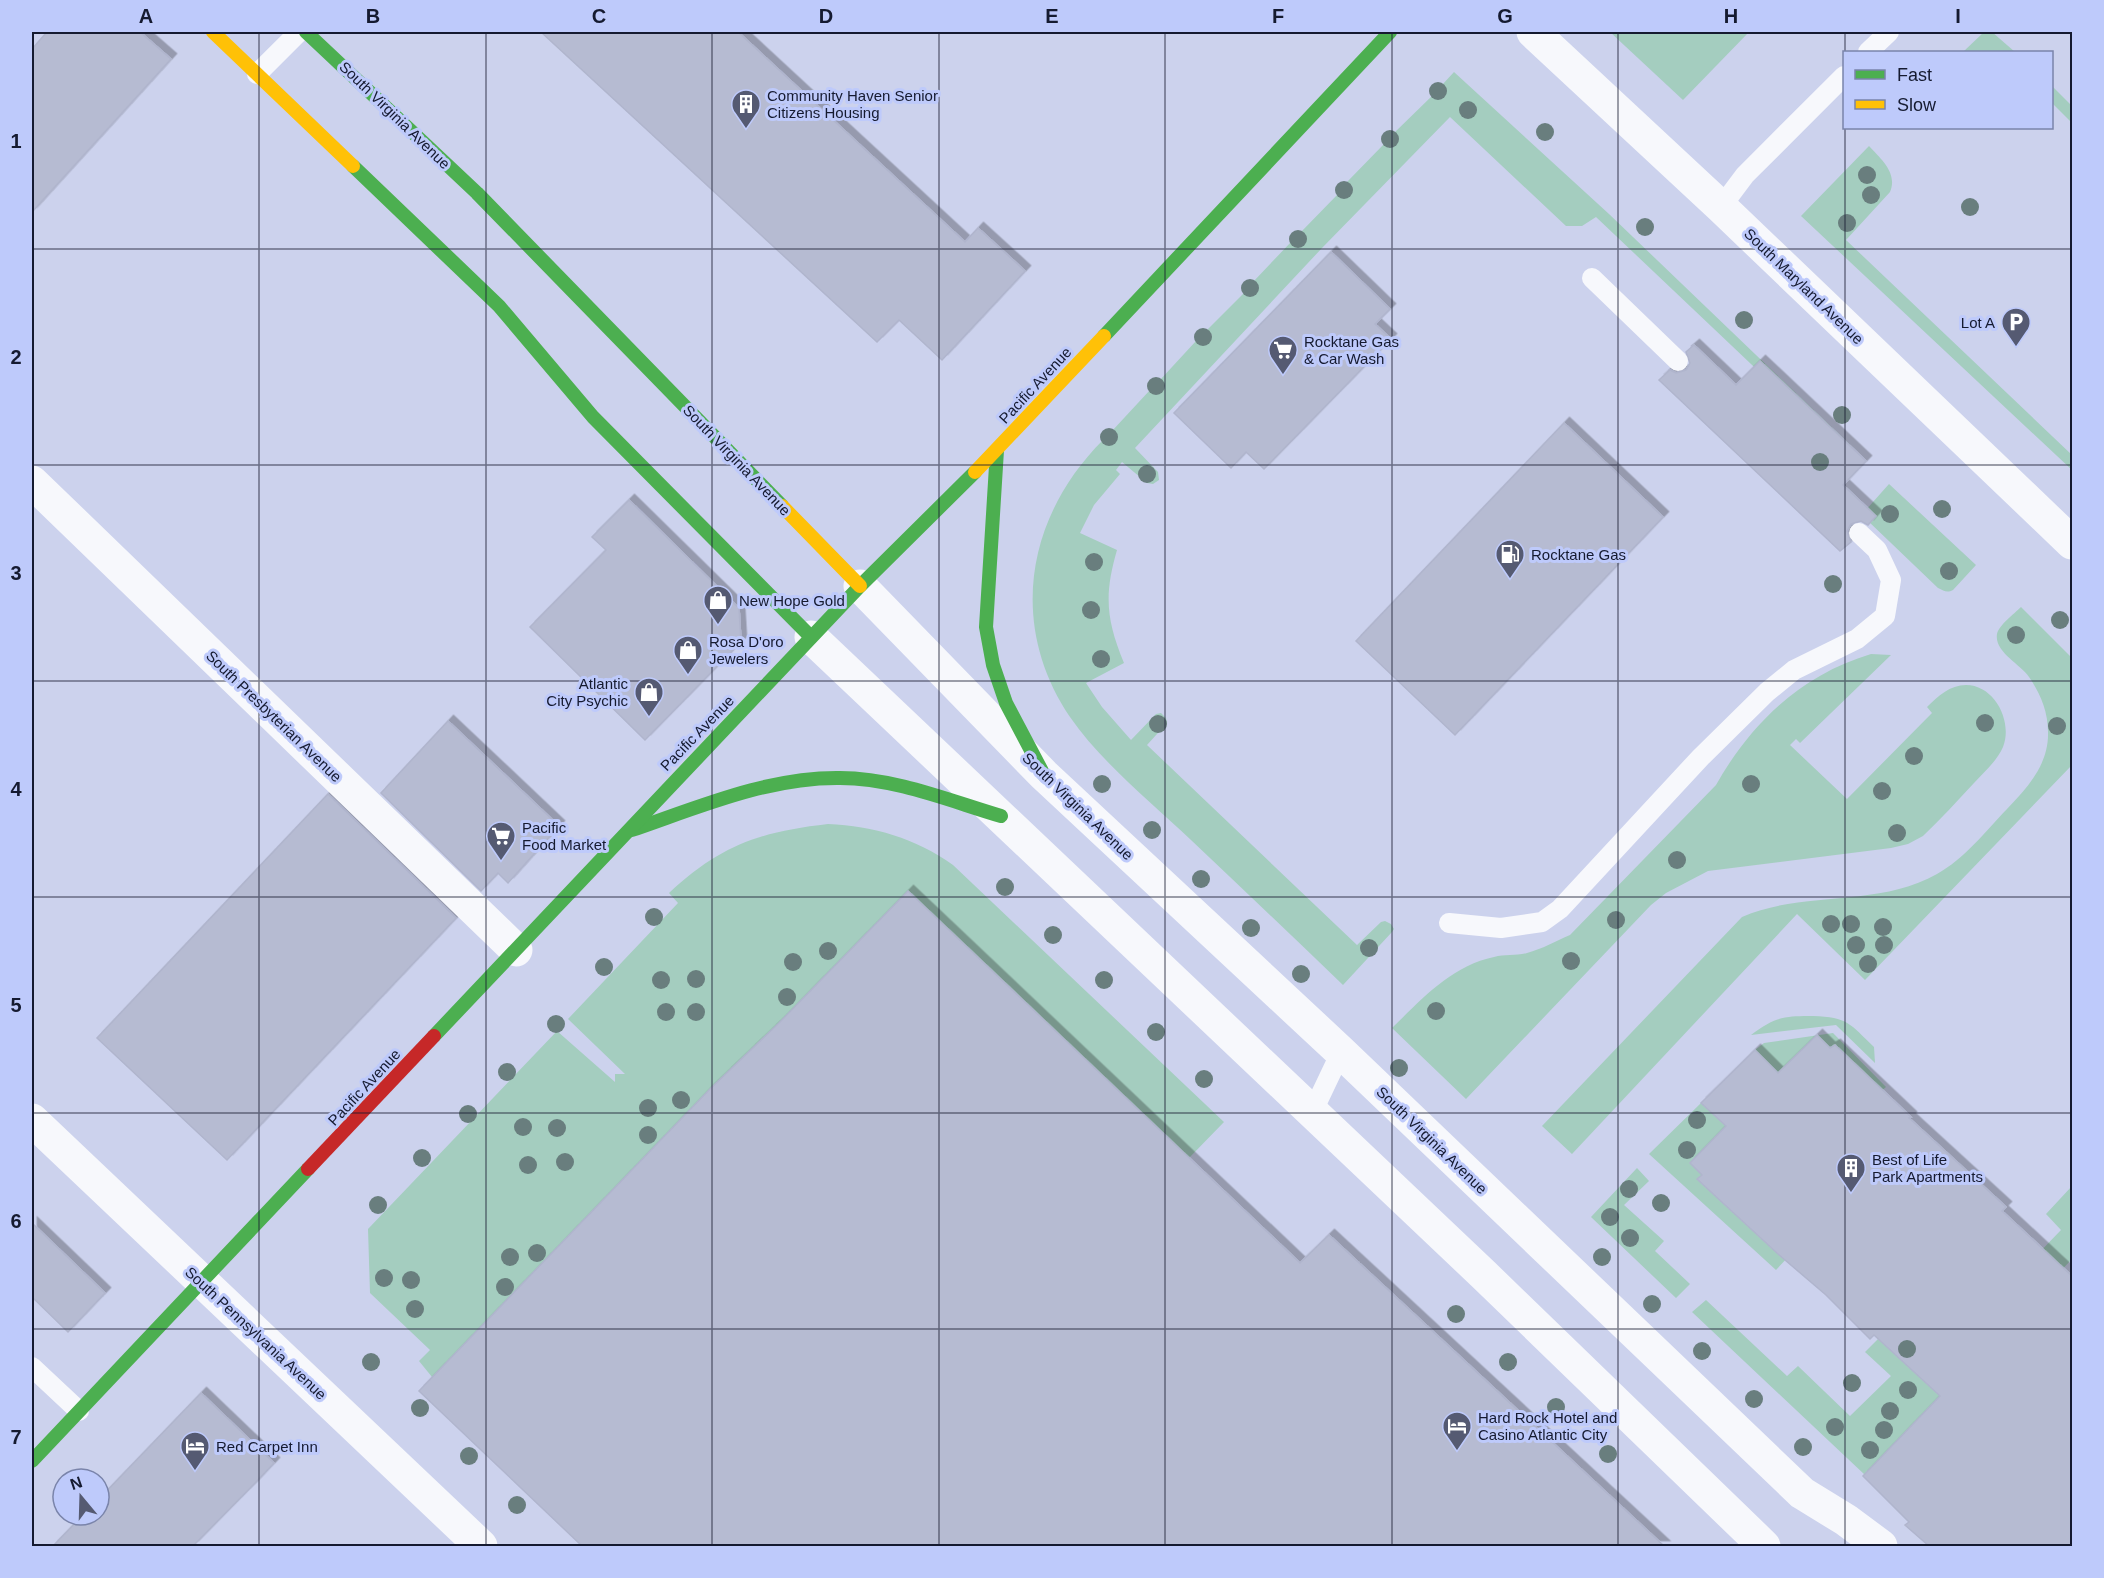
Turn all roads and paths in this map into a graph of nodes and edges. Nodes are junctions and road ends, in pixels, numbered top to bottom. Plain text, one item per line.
1 (213, 32) edge
2 (299, 32) edge
3 (306, 32) edge
4 (1390, 32) edge
5 (1533, 32) edge
6 (1889, 32) edge
7 (1869, 51) edge
8 (257, 74) junction
9 (1843, 78) edge
10 (1721, 207) junction
11 (1592, 278) dead end
12 (1678, 361) dead end
13 (997, 450) junction
14 (32, 483) edge
15 (1859, 533) dead end
16 (2073, 543) edge
17 (860, 586) junction
18 (811, 637) junction
19 (1044, 776) junction
20 (1001, 816) junction
21 (627, 831) junction
22 (1449, 923) dead end
23 (516, 950) junction
24 (1341, 1052) junction
25 (1312, 1113) junction
26 (32, 1120) edge
27 (202, 1282) junction
28 (32, 1367) edge
29 (79, 1411) junction
30 (32, 1461) edge
31 (1864, 1542) edge
32 (481, 1546) edge
33 (1764, 1546) edge

1 - 8 street
2 - 8 lane
3 - 17 street, South Virginia Avenue
4 - 13 street, Pacific Avenue
5 - 10 street, South Maryland Avenue
6 - 7 lane
8 - 18 street
9 - 10 lane
10 - 16 street, South Maryland Avenue
11 - 12 lane
13 - 17 street, Pacific Avenue
13 - 19 street
14 - 23 street, South Presbyterian Avenue
15 - 22 lane
17 - 18 street, Pacific Avenue
17 - 19 street, South Virginia Avenue
18 - 20 street
18 - 21 street, Pacific Avenue
19 - 24 street, South Virginia Avenue
20 - 21 street
20 - 25 street
21 - 23 street, Pacific Avenue
23 - 27 street, Pacific Avenue
24 - 25 lane
24 - 31 street, South Virginia Avenue
25 - 33 street
26 - 27 street, South Pennsylvania Avenue
27 - 29 street, Pacific Avenue
27 - 32 street, South Pennsylvania Avenue
28 - 29 lane
29 - 30 street, Pacific Avenue

